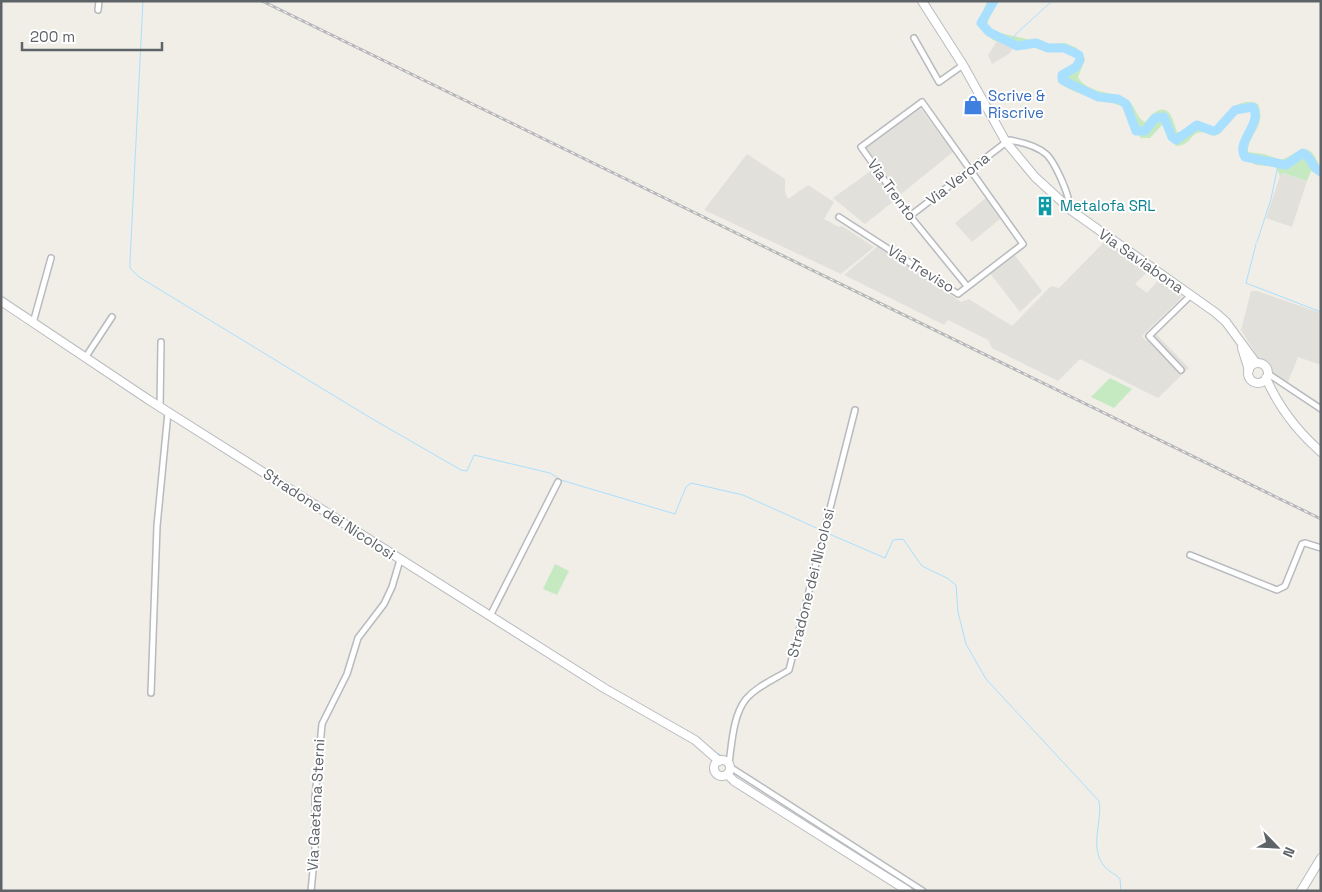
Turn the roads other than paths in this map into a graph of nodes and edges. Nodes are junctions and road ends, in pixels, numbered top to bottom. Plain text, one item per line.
1 (99, 1) edge
2 (922, 1) edge
3 (98, 10) dead end
4 (914, 38) dead end
5 (964, 65) junction
6 (1006, 142) junction
7 (969, 170) junction
8 (1068, 208) junction
9 (910, 216) junction
10 (839, 217) dead end
11 (51, 258) dead end
12 (966, 286) junction
13 (1191, 296) junction
14 (1, 301) edge
15 (112, 317) dead end
16 (33, 323) junction
17 (1239, 341) junction
18 (161, 342) dead end
19 (85, 358) junction
20 (1256, 363) junction
21 (1181, 370) dead end
22 (1248, 370) junction
23 (1267, 375) junction
24 (1256, 382) junction
25 (1274, 397) junction
26 (160, 407) junction
27 (1321, 409) edge
28 (855, 410) dead end
29 (168, 412) junction
30 (1321, 452) edge
31 (558, 482) dead end
32 (1321, 548) edge
33 (1190, 554) dead end
34 (400, 560) junction
35 (490, 616) junction
36 (150, 692) dead end
37 (719, 760) junction
38 (728, 768) junction
39 (1321, 858) edge
40 (311, 891) edge
41 (908, 891) edge
42 (923, 891) edge
43 (1301, 891) edge

1 - 3 street
2 - 5 main road, Via Saviabona
4 - 5 street
5 - 6 main road, Via Saviabona
6 - 7 street, Via Verona
6 - 8 main road, Via Saviabona
6 - 8 street
7 - 9 street, Via Verona
7 - 9 street, Via Trento
7 - 12 street, Via Treviso
8 - 13 main road, Via Saviabona
9 - 12 street, Via Trento
10 - 12 street, Via Treviso
11 - 16 street
13 - 17 main road, Via Saviabona
13 - 21 street, Via Saviabona
14 - 16 main road, Stradone dei Nicolosi
15 - 19 street
16 - 19 main road, Stradone dei Nicolosi
17 - 20 main road, Via Saviabona
17 - 22 main road
18 - 26 street
19 - 26 main road, Stradone dei Nicolosi
20 - 22 main road
20 - 23 main road
22 - 24 main road
23 - 24 main road
23 - 25 main road
23 - 27 street
24 - 25 main road
25 - 30 main road
26 - 29 main road, Stradone dei Nicolosi
28 - 38 street, Stradone dei Nicolosi
29 - 34 main road, Stradone dei Nicolosi
29 - 36 street
31 - 35 street
32 - 33 street
34 - 35 main road, Stradone dei Nicolosi
34 - 40 street, Via Gaetana Sterni
35 - 37 main road, Stradone dei Nicolosi
37 - 38 main road, Stradone dei Nicolosi
37 - 38 main road, Stradone dei Nicolosi
38 - 41 main road, Stradone dei Nicolosi
38 - 42 street, Stradone dei Nicolosi
39 - 43 main road

